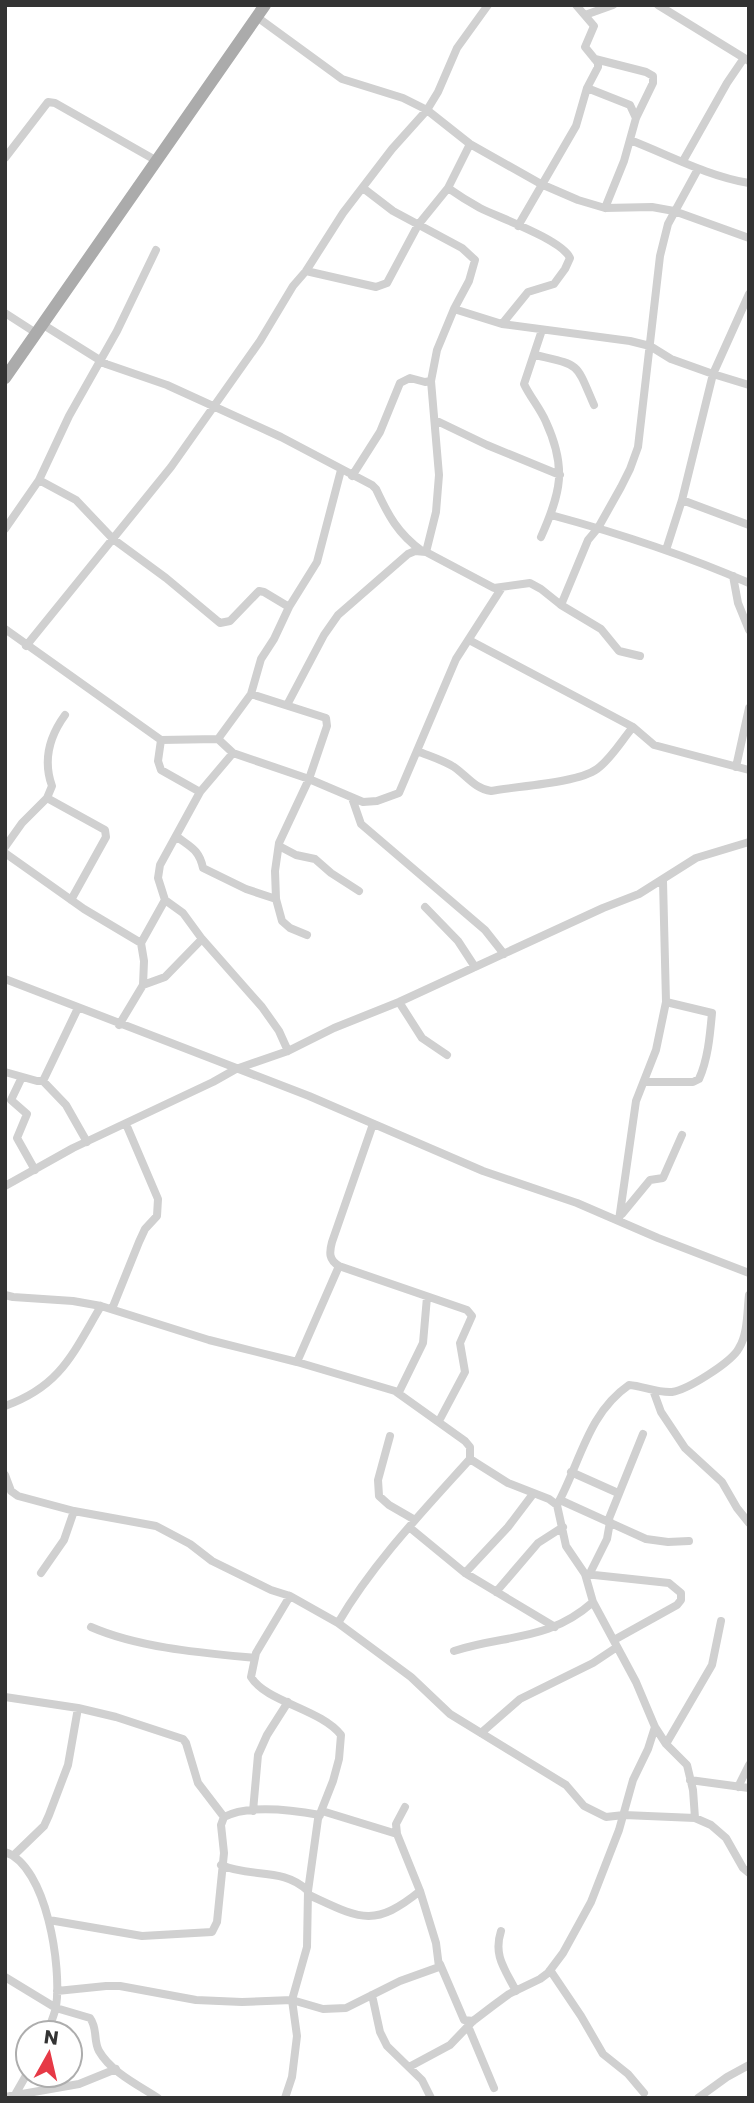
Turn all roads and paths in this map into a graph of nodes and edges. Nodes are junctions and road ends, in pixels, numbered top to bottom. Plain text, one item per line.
1 (265, 5) edge
2 (488, 5) edge
3 (576, 5) edge
4 (613, 5) edge
5 (658, 5) edge
6 (585, 15) junction
7 (257, 17) junction
8 (595, 59) junction
9 (746, 60) edge
10 (587, 88) junction
11 (427, 110) junction
12 (636, 118) junction
13 (630, 140) junction
14 (470, 144) junction
15 (5, 158) edge
16 (157, 161) junction
17 (683, 161) junction
18 (698, 169) junction
19 (749, 183) edge
20 (541, 184) junction
21 (363, 188) junction
22 (448, 188) junction
23 (606, 208) junction
24 (674, 211) junction
25 (418, 225) junction
26 (518, 226) junction
27 (749, 238) edge
28 (156, 250) dead end
29 (306, 271) junction
30 (749, 293) edge
31 (454, 309) junction
32 (5, 313) edge
33 (502, 324) junction
34 (39, 328) junction
35 (542, 330) junction
36 (650, 346) junction
37 (535, 355) junction
38 (98, 360) junction
39 (713, 374) junction
40 (5, 378) edge
41 (431, 381) junction
42 (749, 385) edge
43 (594, 405) dead end
44 (214, 407) junction
45 (435, 420) junction
46 (341, 470) junction
47 (560, 475) junction
48 (352, 476) junction
49 (39, 480) junction
50 (682, 500) junction
51 (551, 515) junction
52 (749, 525) edge
53 (598, 528) junction
54 (5, 529) edge
55 (541, 537) dead end
56 (113, 539) junction
57 (666, 550) junction
58 (424, 552) junction
59 (733, 576) junction
60 (749, 583) edge
61 (501, 589) junction
62 (561, 605) junction
63 (289, 607) junction
64 (5, 629) edge
65 (749, 630) edge
66 (469, 640) junction
67 (26, 646) junction
68 (640, 656) dead end
69 (251, 694) junction
70 (287, 705) junction
71 (749, 708) edge
72 (65, 715) dead end
73 (633, 727) junction
74 (218, 739) junction
75 (161, 740) junction
76 (417, 751) junction
77 (233, 754) junction
78 (736, 767) junction
79 (749, 770) edge
80 (309, 779) junction
81 (200, 792) junction
82 (352, 798) junction
83 (47, 799) junction
84 (176, 836) junction
85 (749, 842) edge
86 (279, 846) junction
87 (5, 847) edge
88 (5, 853) edge
89 (663, 881) junction
90 (359, 891) dead end
91 (276, 899) junction
92 (71, 900) junction
93 (165, 900) junction
94 (425, 907) dead end
95 (307, 935) dead end
96 (202, 940) junction
97 (141, 943) junction
98 (504, 954) junction
99 (475, 967) junction
100 (5, 979) edge
101 (143, 985) junction
102 (666, 1002) junction
103 (399, 1003) junction
104 (78, 1008) junction
105 (119, 1025) junction
106 (288, 1051) junction
107 (447, 1055) dead end
108 (236, 1069) junction
109 (5, 1072) edge
110 (22, 1077) junction
111 (43, 1081) junction
112 (645, 1082) junction
113 (126, 1124) junction
114 (373, 1124) junction
115 (682, 1135) dead end
116 (88, 1142) junction
117 (35, 1170) junction
118 (5, 1186) edge
119 (619, 1219) junction
120 (339, 1266) junction
121 (749, 1273) edge
122 (5, 1295) edge
123 (749, 1295) edge
124 (427, 1297) junction
125 (101, 1306) junction
126 (112, 1309) junction
127 (298, 1362) junction
128 (653, 1390) junction
129 (399, 1392) junction
130 (5, 1406) edge
131 (439, 1421) junction
132 (643, 1434) dead end
133 (390, 1436) dead end
134 (470, 1459) junction
135 (571, 1472) junction
136 (5, 1475) edge
137 (618, 1493) junction
138 (8, 1494) edge
139 (533, 1494) junction
140 (558, 1503) junction
141 (74, 1511) junction
142 (609, 1521) junction
143 (749, 1523) edge
144 (412, 1524) junction
145 (563, 1527) junction
146 (689, 1541) dead end
147 (41, 1573) dead end
148 (465, 1573) junction
149 (587, 1574) junction
150 (496, 1592) junction
151 (290, 1596) junction
152 (593, 1602) junction
153 (721, 1620) dead end
154 (338, 1623) junction
155 (555, 1626) junction
156 (92, 1628) dead end
157 (616, 1644) junction
158 (454, 1651) dead end
159 (255, 1658) junction
160 (5, 1696) edge
161 (288, 1702) junction
162 (78, 1708) junction
163 (655, 1727) junction
164 (481, 1732) junction
165 (666, 1744) junction
166 (749, 1765) edge
167 (690, 1780) junction
168 (738, 1787) junction
169 (749, 1788) edge
170 (405, 1807) dead end
171 (253, 1811) junction
172 (321, 1813) junction
173 (624, 1815) junction
174 (225, 1817) junction
175 (695, 1818) junction
176 (397, 1834) junction
177 (10, 1853) edge
178 (221, 1866) junction
179 (749, 1873) edge
180 (420, 1891) junction
181 (309, 1893) junction
182 (49, 1920) junction
183 (501, 1931) dead end
184 (440, 1964) junction
185 (550, 1970) junction
186 (5, 1977) edge
187 (57, 1991) junction
188 (516, 1991) junction
189 (372, 1995) junction
190 (292, 2000) junction
191 (56, 2008) junction
192 (52, 2019) edge
193 (470, 2024) junction
194 (749, 2065) edge
195 (409, 2067) junction
196 (116, 2069) junction
197 (494, 2088) dead end
198 (18, 2089) edge
199 (16, 2093) junction
200 (643, 2093) dead end
201 (5, 2096) edge
202 (158, 2098) edge
203 (285, 2098) edge
204 (431, 2098) edge
205 (698, 2098) edge

1 - 7 main road
2 - 11 street
3 - 6 street
4 - 6 street
5 - 9 street
6 - 8 street
7 - 11 street
7 - 16 main road
8 - 10 street
8 - 12 street
9 - 17 street
10 - 12 street
10 - 20 street
11 - 14 street
11 - 21 street
12 - 13 street
13 - 17 street
13 - 23 street
14 - 20 street
14 - 22 street
15 - 16 street
16 - 34 main road
17 - 18 street
18 - 19 street
18 - 24 street
20 - 23 street
20 - 26 street
21 - 25 street
21 - 29 street
22 - 25 street
22 - 26 street
23 - 24 street
24 - 27 street
24 - 36 street
25 - 29 street
25 - 31 street
26 - 33 street
28 - 38 street
29 - 44 street
30 - 39 street
31 - 33 street
31 - 41 street
32 - 34 street
33 - 35 street
34 - 38 street
34 - 40 main road
35 - 36 street
35 - 37 street
36 - 39 street
36 - 53 street
37 - 43 street
37 - 47 street
38 - 44 street
38 - 49 street
39 - 42 street
39 - 50 street
41 - 45 street
41 - 48 street
44 - 46 street
44 - 56 street
45 - 47 street
45 - 58 street
46 - 48 street
46 - 63 street
47 - 51 street
48 - 58 street
49 - 54 street
49 - 56 street
50 - 52 street
50 - 57 street
51 - 53 street
51 - 55 street
53 - 57 street
53 - 62 street
56 - 63 street
56 - 67 street
57 - 59 street
58 - 61 street
58 - 70 street
59 - 60 street
59 - 65 street
61 - 62 street
61 - 66 street
62 - 68 street
63 - 69 street
64 - 67 street
66 - 73 street
66 - 76 street
67 - 75 street
69 - 70 street
69 - 74 street
70 - 80 street
71 - 78 street
72 - 83 street
73 - 76 street
73 - 78 street
74 - 75 street
74 - 77 street
75 - 81 street
76 - 82 street
77 - 80 street
77 - 81 street
78 - 79 street
80 - 82 street
80 - 86 street
81 - 84 street
82 - 98 street
83 - 87 street
83 - 92 street
84 - 91 street
84 - 93 street
85 - 89 street
86 - 90 street
86 - 91 street
88 - 92 street
89 - 98 street
89 - 102 street
91 - 95 street
92 - 97 street
93 - 96 street
93 - 97 street
94 - 99 street
96 - 101 street
96 - 106 street
97 - 101 street
98 - 99 street
99 - 103 street
100 - 104 street
101 - 105 street
102 - 112 street
102 - 112 street
103 - 106 street
103 - 107 street
104 - 105 street
104 - 111 street
105 - 108 street
106 - 108 street
108 - 113 street
108 - 114 street
109 - 110 street
110 - 111 street
110 - 117 street
111 - 116 street
112 - 119 street
113 - 116 street
113 - 126 street
114 - 119 street
114 - 120 street
115 - 119 street
116 - 117 street
117 - 118 street
119 - 121 street
120 - 124 street
120 - 127 street
122 - 125 street
123 - 128 street
124 - 129 street
124 - 131 street
125 - 126 street
125 - 130 street
126 - 127 street
127 - 129 street
128 - 135 street
128 - 143 street
129 - 131 street
131 - 134 street
132 - 137 street
133 - 144 street
134 - 139 street
134 - 144 street
135 - 137 street
135 - 140 street
136 - 138 street
137 - 142 street
138 - 141 street
139 - 140 street
139 - 148 street
140 - 142 street
140 - 145 street
141 - 147 street
141 - 151 street
142 - 146 street
142 - 149 street
144 - 148 street
144 - 154 street
145 - 149 street
145 - 150 street
148 - 150 street
149 - 152 street
149 - 157 street
150 - 155 street
151 - 154 street
151 - 159 street
152 - 155 street
152 - 157 street
153 - 165 street
154 - 164 street
155 - 158 street
156 - 159 street
157 - 163 street
157 - 164 street
159 - 161 street
160 - 162 street
161 - 171 street
161 - 172 street
162 - 174 street
162 - 177 street
163 - 165 street
163 - 173 street
164 - 173 street
165 - 167 street
166 - 168 street
167 - 168 street
167 - 175 street
168 - 169 street
170 - 176 street
171 - 172 street
171 - 174 street
172 - 176 street
172 - 181 street
173 - 175 street
173 - 185 street
174 - 178 street
175 - 179 street
176 - 180 street
177 - 182 street
178 - 181 street
178 - 182 street
180 - 181 street
180 - 184 street
181 - 190 street
182 - 187 street
183 - 188 street
184 - 189 street
184 - 193 street
185 - 188 street
185 - 200 street
186 - 191 street
187 - 190 street
187 - 191 street
188 - 193 street
189 - 190 street
189 - 195 street
190 - 203 street
191 - 192 street
191 - 196 street
193 - 195 street
193 - 197 street
194 - 205 street
195 - 204 street
196 - 199 street
196 - 202 street
198 - 199 street
199 - 201 street

